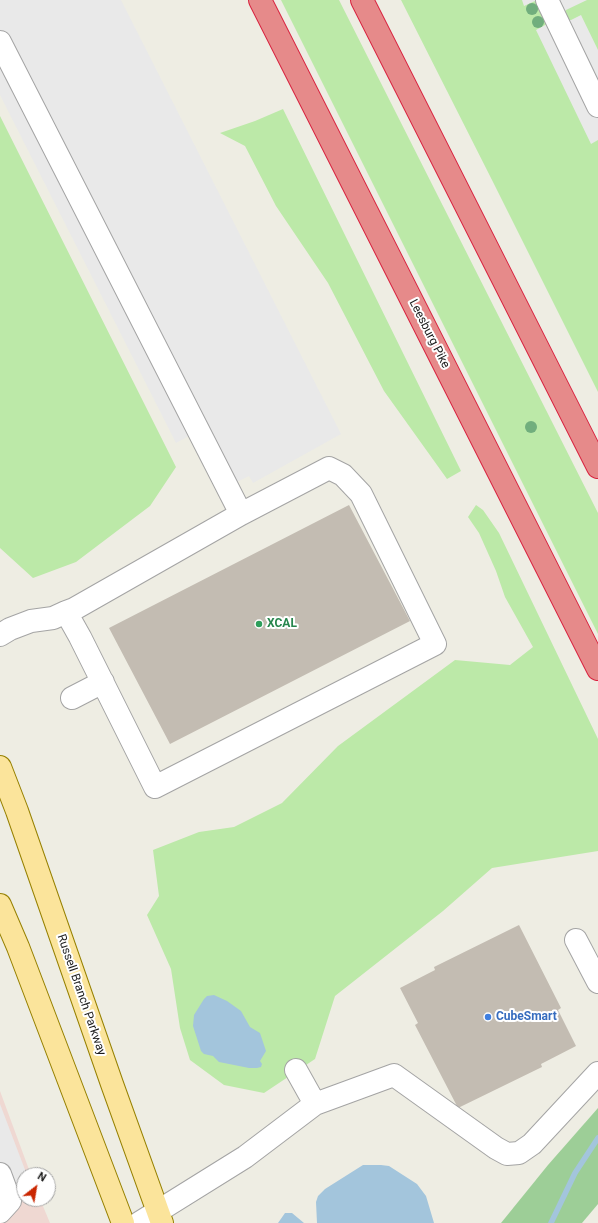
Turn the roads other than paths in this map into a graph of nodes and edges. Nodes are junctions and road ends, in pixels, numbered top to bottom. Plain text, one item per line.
1 (260, 0) edge
2 (362, 0) edge
3 (555, 2) edge
4 (0, 42) edge
5 (598, 106) edge
6 (598, 467) edge
7 (241, 514) junction
8 (66, 612) junction
9 (0, 635) edge
10 (598, 669) edge
11 (103, 682) junction
12 (72, 698) dead end
13 (0, 767) edge
14 (0, 905) edge
15 (576, 940) dead end
16 (598, 982) edge
17 (296, 1070) dead end
18 (598, 1073) edge
19 (314, 1104) junction
20 (0, 1174) edge
21 (5, 1206) edge
22 (160, 1217) edge
23 (10, 1223) edge
24 (123, 1223) edge
25 (139, 1223) edge

1 - 10 highway, Leesburg Pike
2 - 6 highway
3 - 5 lane
4 - 7 lane
7 - 8 lane
7 - 11 lane
8 - 9 lane
8 - 11 lane
11 - 12 lane
13 - 22 main road, Russell Branch Parkway
14 - 24 main road
15 - 16 lane
17 - 19 lane
18 - 19 lane
19 - 22 lane
20 - 21 lane
21 - 23 lane
22 - 25 lane

